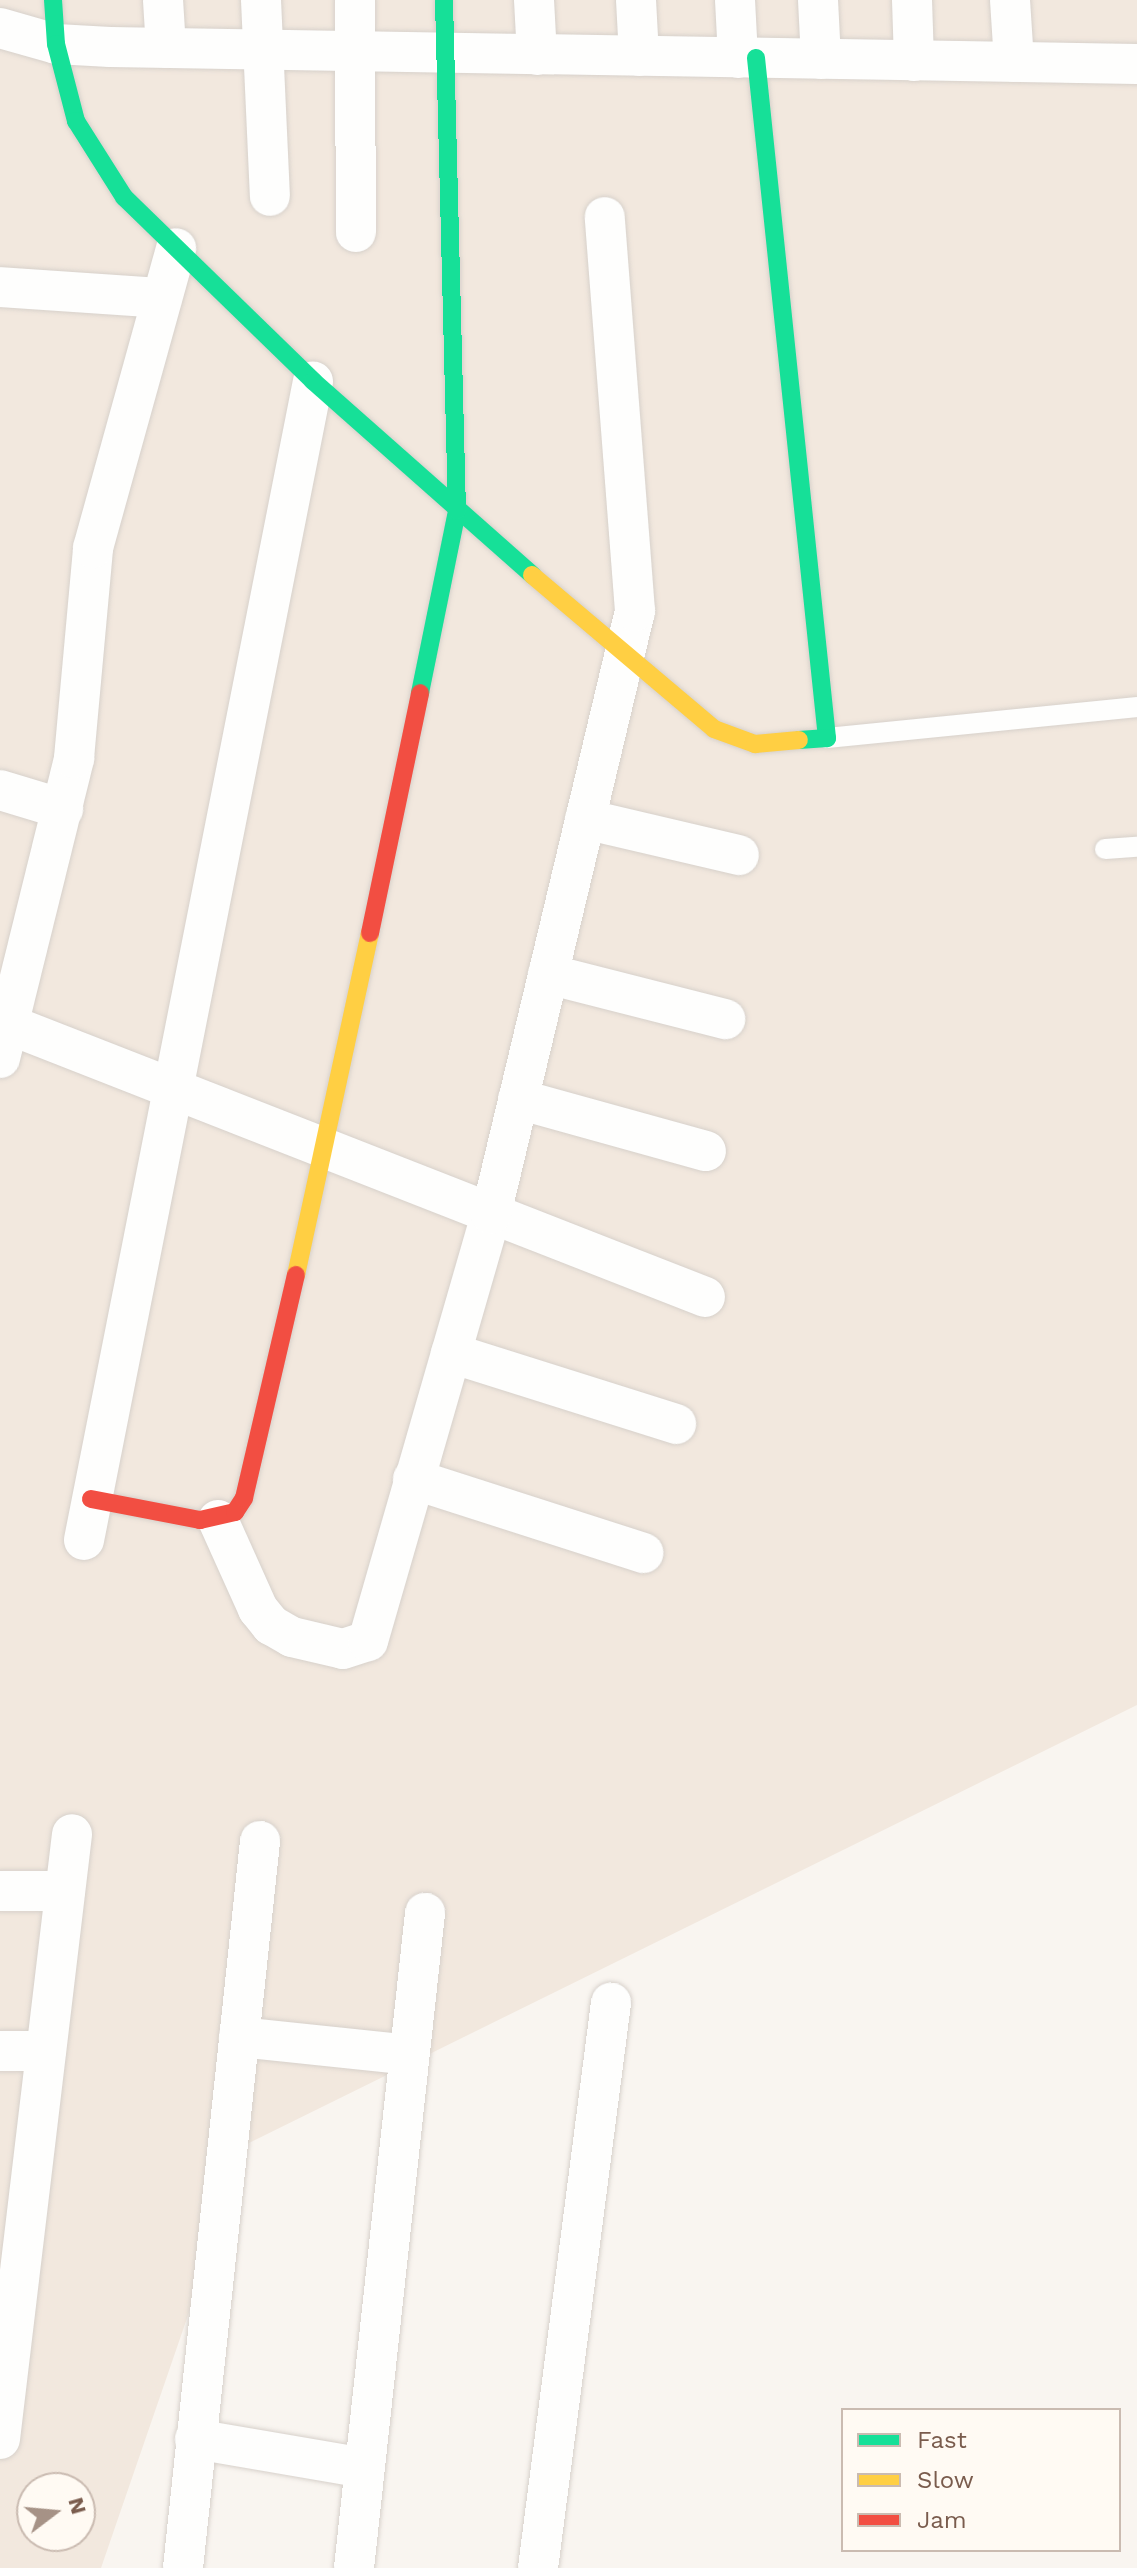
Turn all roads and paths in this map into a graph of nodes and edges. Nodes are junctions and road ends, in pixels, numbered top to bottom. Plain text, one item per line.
1 (53, 0) edge
2 (163, 0) edge
3 (261, 0) edge
4 (355, 0) edge
5 (444, 0) edge
6 (534, 0) edge
7 (636, 0) edge
8 (735, 0) edge
9 (818, 0) edge
10 (912, 0) edge
11 (1010, 0) edge
12 (0, 28) edge
13 (56, 44) junction
14 (166, 48) junction
15 (264, 49) junction
16 (357, 51) junction
17 (447, 54) junction
18 (537, 55) junction
19 (639, 56) junction
20 (747, 58) junction
21 (821, 59) junction
22 (914, 61) junction
23 (1014, 62) junction
24 (1137, 64) edge
25 (270, 196) dead end
26 (605, 217) dead end
27 (356, 232) dead end
28 (176, 248) junction
29 (0, 287) edge
30 (162, 298) junction
31 (313, 381) junction
32 (457, 511) junction
33 (624, 652) junction
34 (1137, 707) edge
35 (827, 738) junction
36 (0, 790) edge
37 (63, 809) junction
38 (585, 819) junction
39 (1137, 847) edge
40 (1105, 849) dead end
41 (739, 855) dead end
42 (548, 974) junction
43 (725, 1019) dead end
44 (3, 1035) edge
45 (174, 1086) junction
46 (518, 1099) junction
47 (326, 1148) junction
48 (706, 1151) dead end
49 (491, 1214) junction
50 (705, 1297) dead end
51 (451, 1353) junction
52 (676, 1424) dead end
53 (413, 1479) junction
54 (91, 1499) junction
55 (218, 1520) junction
56 (84, 1540) dead end
57 (643, 1553) dead end
58 (72, 1834) dead end
59 (260, 1841) dead end
60 (0, 1891) edge
61 (65, 1891) junction
62 (425, 1913) dead end
63 (611, 2003) dead end
64 (239, 2037) junction
65 (0, 2051) edge
66 (46, 2051) junction
67 (409, 2055) junction
68 (0, 2439) edge
69 (195, 2439) junction
70 (364, 2468) junction
71 (183, 2568) edge
72 (354, 2568) edge
73 (538, 2568) edge

1 - 13 street
2 - 14 street
3 - 15 street
4 - 16 street
5 - 17 street
6 - 18 street
7 - 19 street
8 - 20 street
9 - 21 street
10 - 22 street
11 - 23 street
12 - 13 street
13 - 14 street
13 - 28 street
14 - 15 street
15 - 16 street
15 - 25 street
16 - 17 street
16 - 27 street
17 - 18 street
17 - 32 street
18 - 19 street
19 - 20 street
20 - 21 street
20 - 35 street
21 - 22 street
22 - 23 street
23 - 24 street
26 - 33 street
28 - 30 street
28 - 31 street
29 - 30 street
30 - 37 street
31 - 32 street
31 - 45 street
32 - 33 street
32 - 47 street
33 - 35 street
33 - 38 street
34 - 35 lane
36 - 37 street
37 - 44 street
38 - 41 street
38 - 42 street
39 - 40 lane
42 - 43 street
42 - 46 street
44 - 45 street
45 - 47 street
45 - 54 street
46 - 48 street
46 - 49 street
47 - 49 street
47 - 55 street
49 - 50 street
49 - 51 street
51 - 52 street
51 - 53 street
53 - 55 street
53 - 57 street
54 - 55 street
54 - 56 street
58 - 61 street
59 - 64 street
60 - 61 street
61 - 66 street
62 - 67 street
63 - 73 street
64 - 67 street
64 - 69 street
65 - 66 street
66 - 68 street
67 - 70 street
69 - 70 street
69 - 71 street
70 - 72 street

